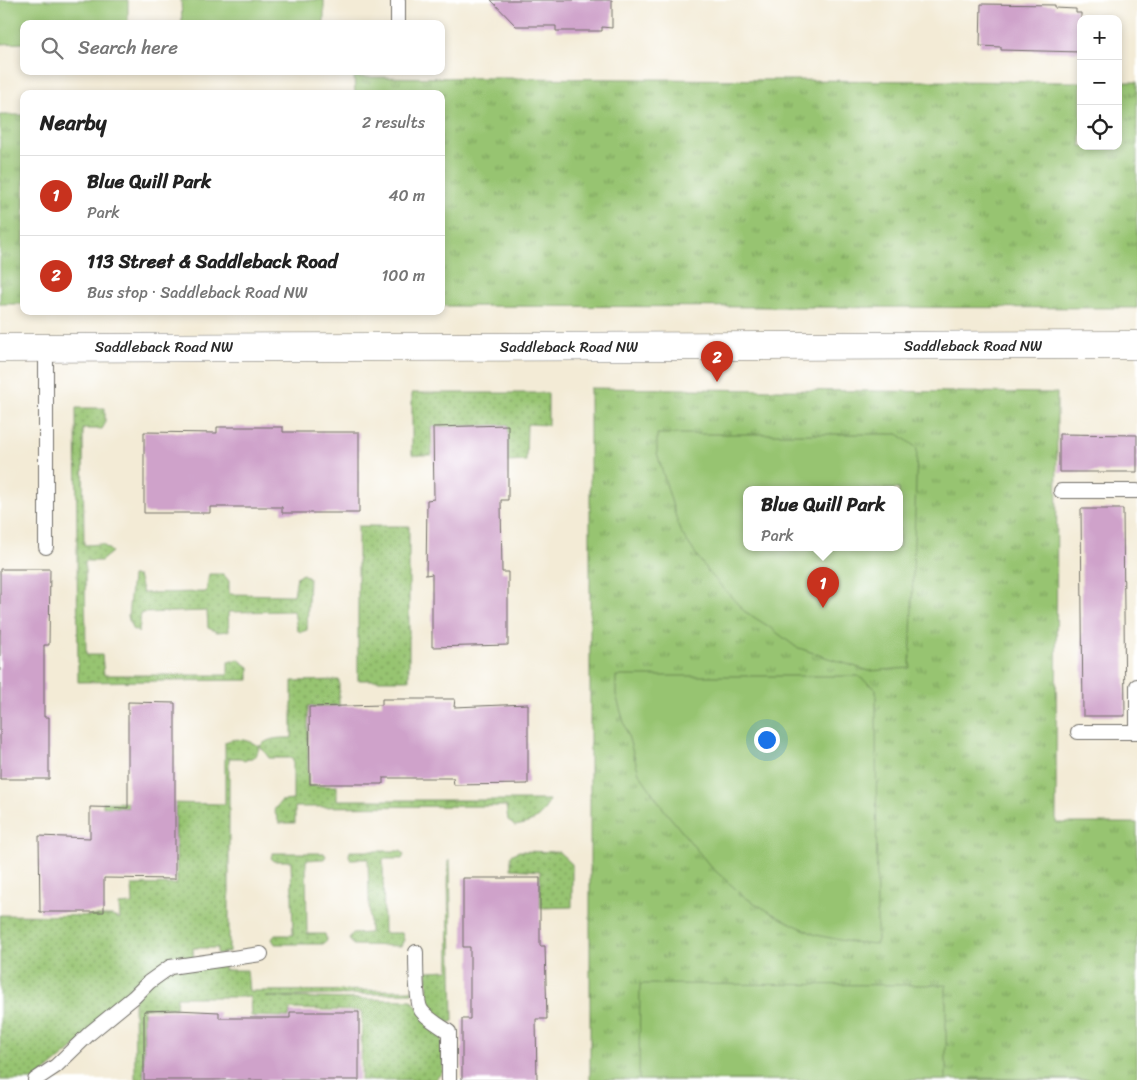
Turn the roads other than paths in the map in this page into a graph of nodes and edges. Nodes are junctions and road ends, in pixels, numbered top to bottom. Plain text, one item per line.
1 (398, 0) edge
2 (398, 20) edge
3 (1137, 346) edge
4 (0, 348) edge
5 (46, 348) junction
6 (1061, 491) dead end
7 (1137, 491) edge
8 (46, 547) dead end
9 (1137, 686) edge
10 (1078, 732) dead end
11 (1137, 732) edge
12 (416, 952) dead end
13 (261, 954) dead end
14 (35, 1080) edge
15 (449, 1080) edge

1 - 2 lane
3 - 5 street, Saddleback Road NW
4 - 5 street, Saddleback Road NW
5 - 8 lane
6 - 7 lane
9 - 11 lane
10 - 11 lane
12 - 15 lane
13 - 14 lane

